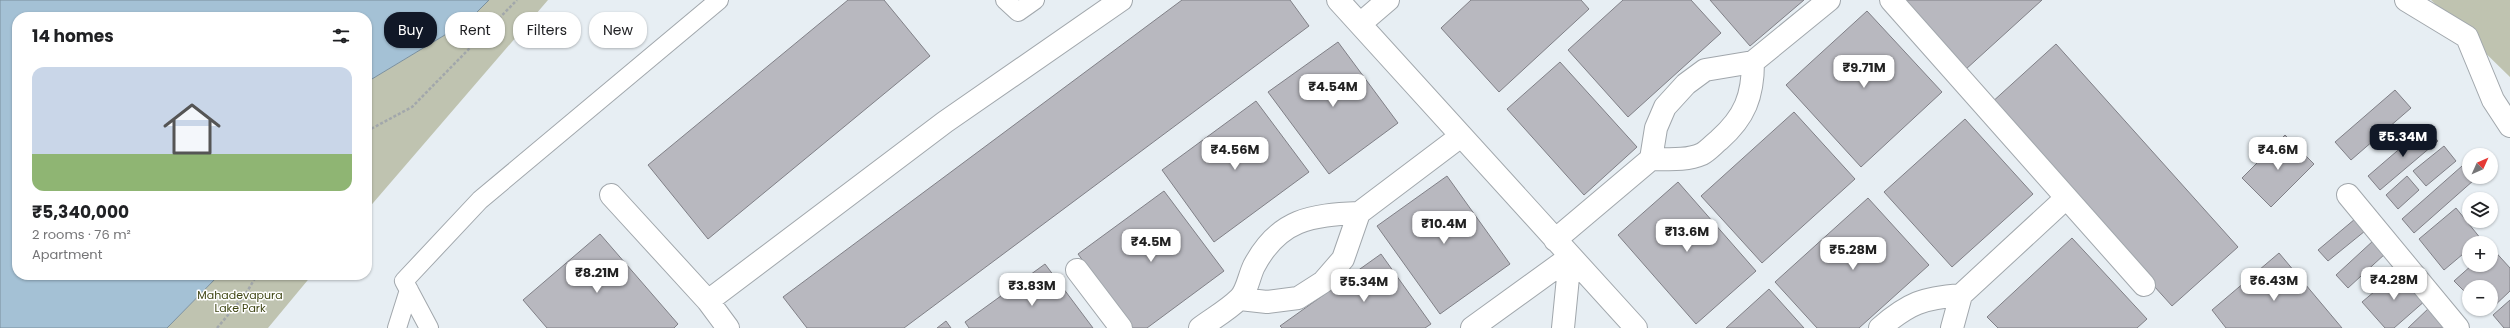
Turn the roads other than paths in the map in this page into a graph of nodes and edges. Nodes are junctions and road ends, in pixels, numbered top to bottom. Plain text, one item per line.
1 (719, 0) edge
2 (1005, 0) edge
3 (1035, 0) edge
4 (1121, 0) edge
5 (1338, 0) edge
6 (1388, 0) edge
7 (1829, 0) edge
8 (1891, 0) edge
9 (2406, 0) edge
10 (1360, 24) junction
11 (1753, 62) junction
12 (2510, 126) edge
13 (1461, 136) junction
14 (1651, 159) junction
15 (611, 195) dead end
16 (2348, 195) dead end
17 (2066, 199) junction
18 (1359, 214) junction
19 (1555, 240) junction
20 (1570, 257) junction
21 (1077, 270) dead end
22 (2144, 285) dead end
23 (409, 290) junction
24 (1961, 295) junction
25 (1240, 299) junction
26 (708, 301) junction
27 (397, 328) edge
28 (429, 328) edge
29 (728, 328) edge
30 (1121, 328) edge
31 (1200, 328) edge
32 (1472, 328) edge
33 (1563, 328) edge
34 (1636, 328) edge
35 (1880, 328) edge
36 (1952, 328) edge
37 (2458, 328) edge

1 - 23 lane
2 - 3 lane
4 - 26 street
5 - 10 street
6 - 10 street
7 - 11 street
8 - 17 street
9 - 12 street
10 - 13 street
11 - 14 street
11 - 14 street
13 - 18 street
13 - 19 street
14 - 19 street
15 - 26 street
16 - 37 street
17 - 22 street
17 - 24 street
18 - 25 street
18 - 25 street
19 - 20 street
20 - 32 street
20 - 33 street
20 - 34 street
21 - 30 street
23 - 27 lane
23 - 28 lane
24 - 35 street
24 - 36 street
25 - 31 street
26 - 29 street

